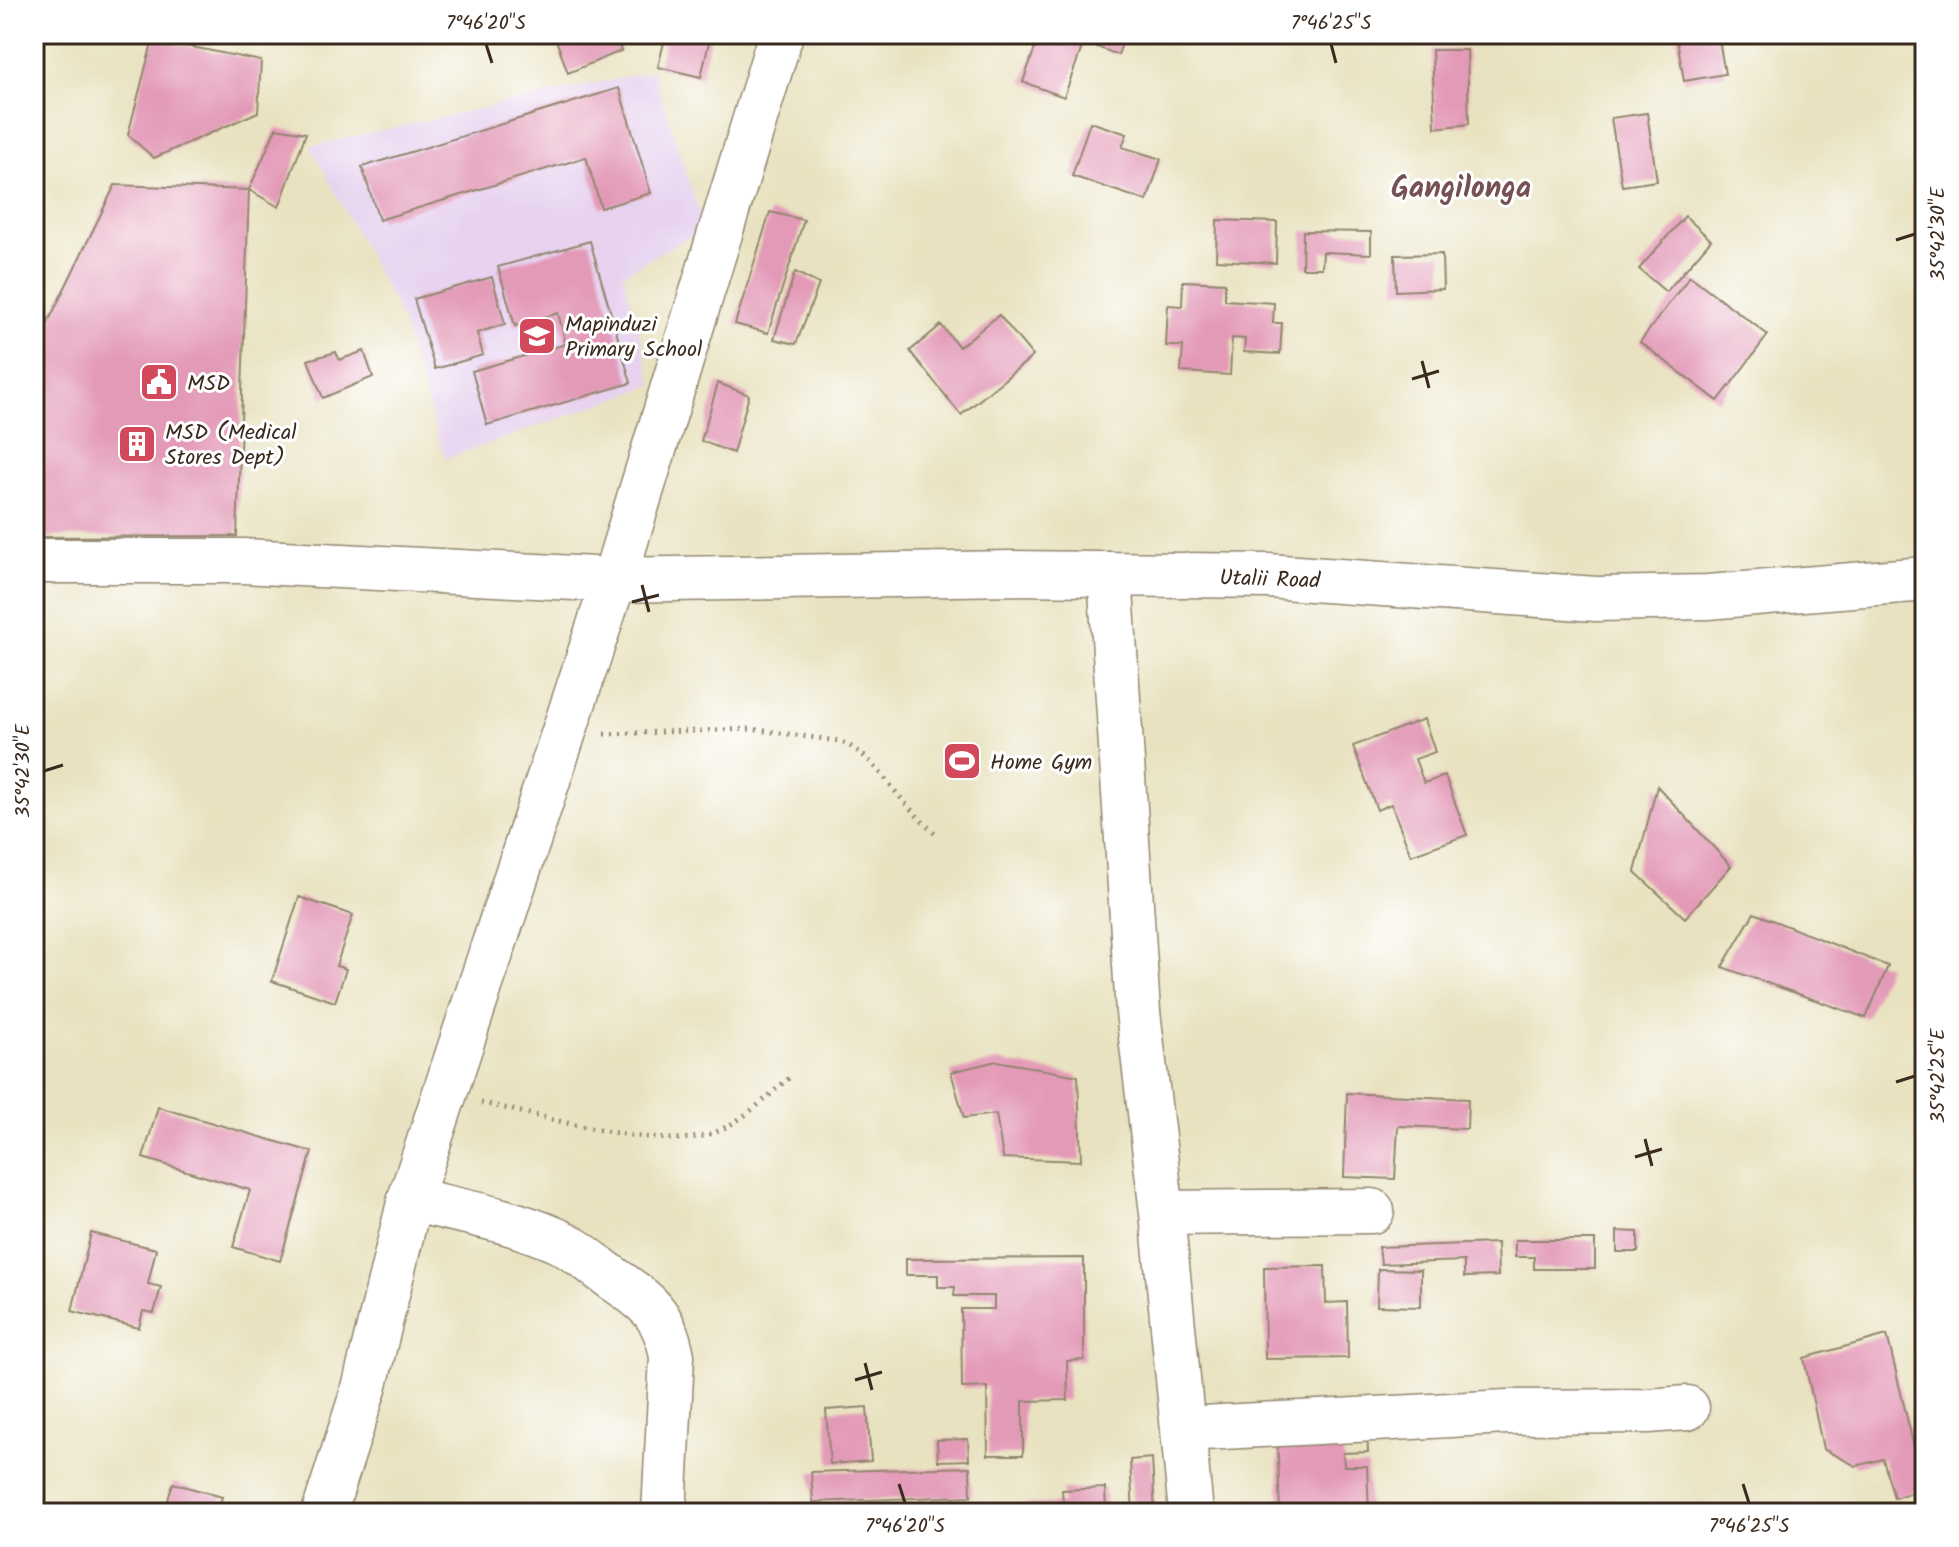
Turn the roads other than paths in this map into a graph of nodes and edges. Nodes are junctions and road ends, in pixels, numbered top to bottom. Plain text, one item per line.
1 (781, 34) edge
2 (34, 561) edge
3 (1110, 574) junction
4 (1925, 579) edge
5 (614, 580) junction
6 (410, 1199) junction
7 (1372, 1211) dead end
8 (1162, 1213) junction
9 (1687, 1408) dead end
10 (1184, 1429) junction
11 (324, 1513) edge
12 (664, 1513) edge
13 (1191, 1513) edge

1 - 5 street
2 - 5 street, Utalii Road
3 - 4 street, Utalii Road
3 - 5 street, Utalii Road
3 - 8 street
5 - 6 street
6 - 11 street
6 - 12 street
7 - 8 street
8 - 10 street
9 - 10 street
10 - 13 street

